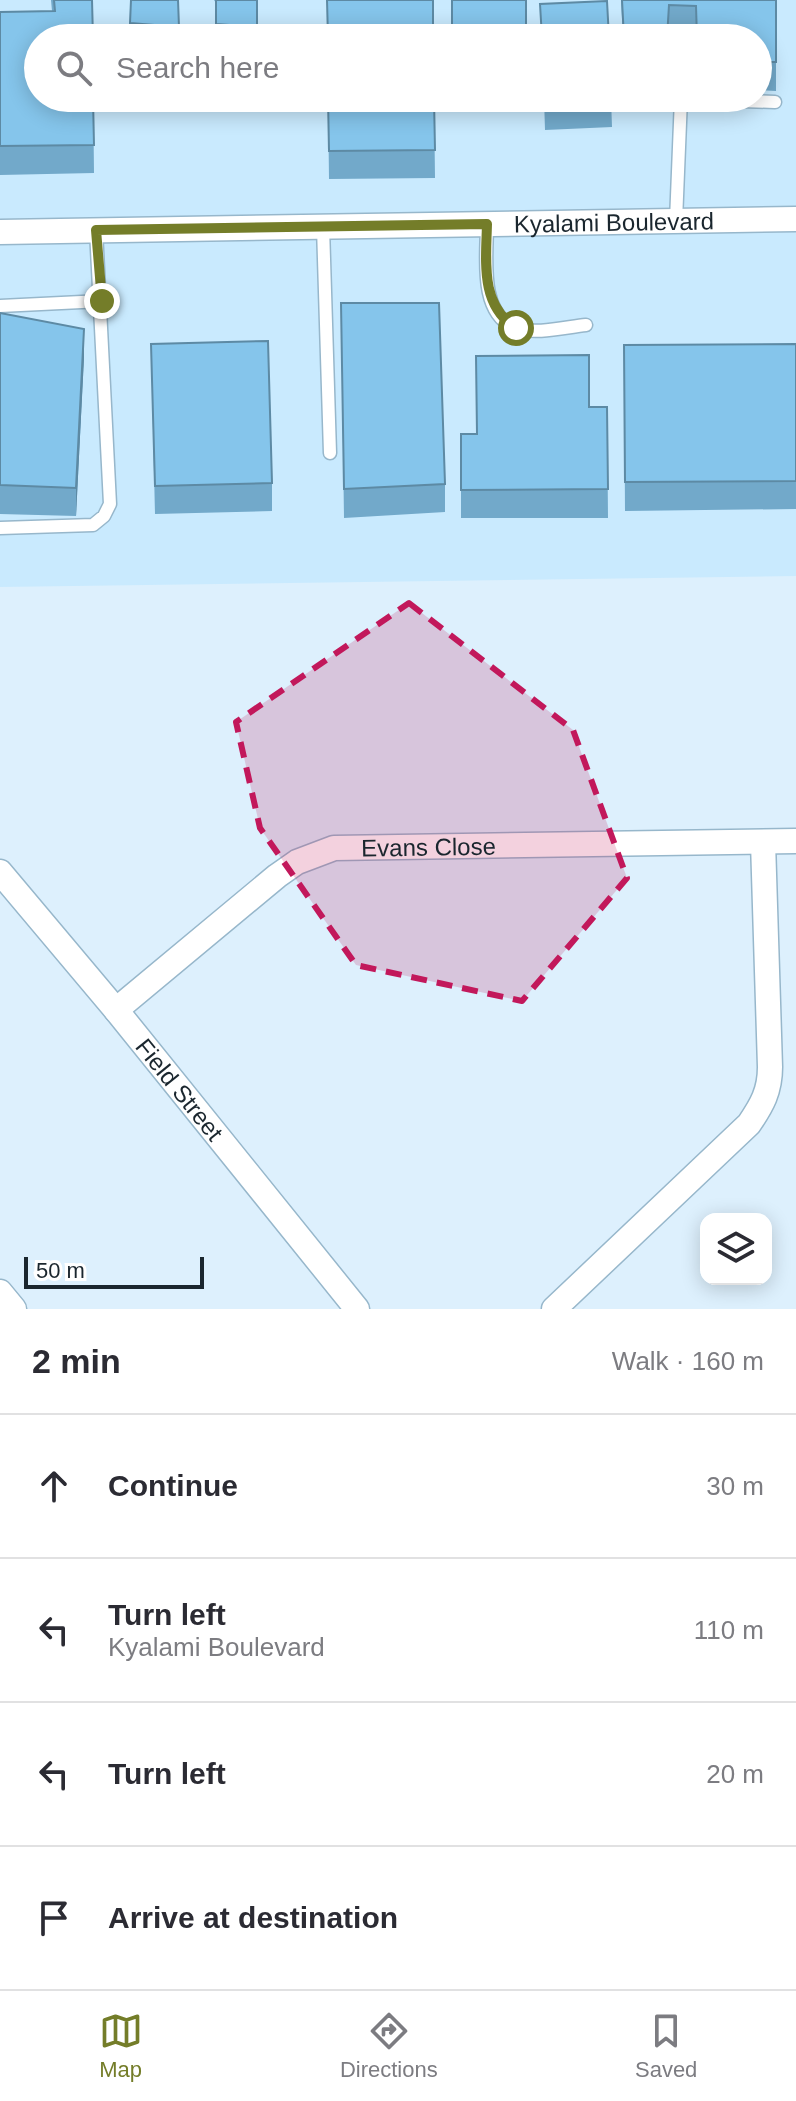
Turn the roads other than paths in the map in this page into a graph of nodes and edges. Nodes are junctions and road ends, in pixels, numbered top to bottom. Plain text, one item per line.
1 (772, 102) edge
2 (775, 102) dead end
3 (680, 112) edge
4 (796, 219) edge
5 (676, 221) junction
6 (487, 224) junction
7 (323, 227) junction
8 (96, 230) junction
9 (0, 232) edge
10 (102, 301) junction
11 (0, 306) edge
12 (586, 325) dead end
13 (330, 453) dead end
14 (0, 528) edge
15 (796, 841) edge
16 (763, 842) junction
17 (0, 872) edge
18 (116, 1010) junction
19 (0, 1292) edge
20 (14, 1309) edge
21 (357, 1309) edge
22 (554, 1309) edge

1 - 2 lane
3 - 5 lane
4 - 5 street, Kyalami Boulevard
5 - 6 street, Kyalami Boulevard
6 - 7 street, Kyalami Boulevard
6 - 12 lane
7 - 8 street, Kyalami Boulevard
7 - 13 lane
8 - 9 street, Kyalami Boulevard
8 - 10 lane
10 - 11 lane
10 - 14 lane
15 - 16 street, Evans Close
16 - 18 street, Evans Close
16 - 22 street
17 - 18 street, Field Street
18 - 21 street, Field Street
19 - 20 street

